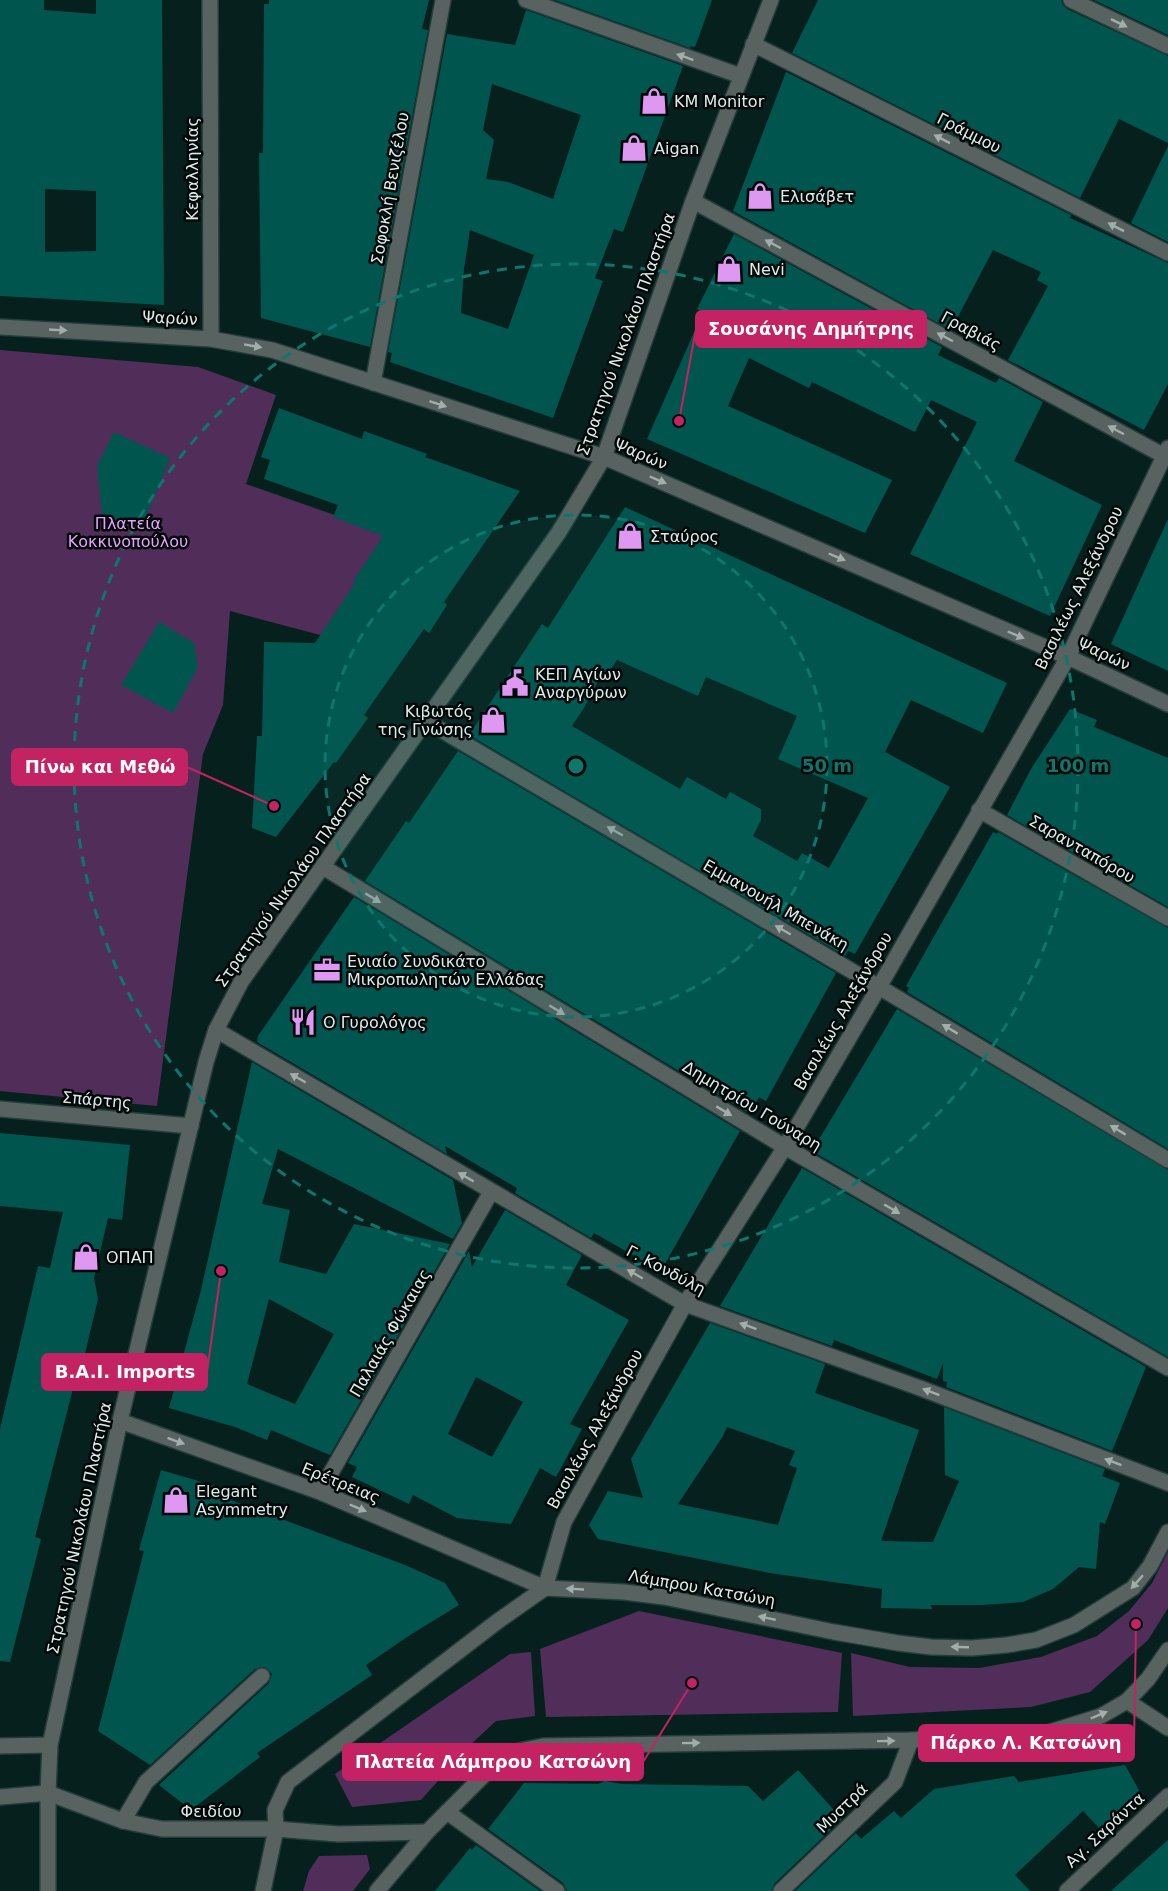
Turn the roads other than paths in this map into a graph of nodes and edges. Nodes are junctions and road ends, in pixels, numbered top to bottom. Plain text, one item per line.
1 (210, 0) edge
2 (443, 0) edge
3 (526, 0) edge
4 (771, 0) edge
5 (1071, 0) edge
6 (753, 44) junction
7 (1168, 46) edge
8 (741, 76) junction
9 (693, 201) junction
10 (1168, 253) edge
11 (0, 327) edge
12 (211, 339) junction
13 (373, 383) junction
14 (1167, 454) edge
15 (604, 457) junction
16 (1068, 657) junction
17 (1168, 704) edge
18 (426, 721) junction
19 (979, 810) junction
20 (323, 867) junction
21 (1168, 918) edge
22 (879, 987) junction
23 (216, 1030) junction
24 (0, 1109) edge
25 (191, 1126) junction
26 (785, 1147) junction
27 (1168, 1160) edge
28 (491, 1192) junction
29 (685, 1304) junction
30 (1168, 1368) edge
31 (120, 1421) junction
32 (1168, 1483) edge
33 (320, 1492) junction
34 (1168, 1532) edge
35 (545, 1588) junction
36 (1168, 1650) edge
37 (262, 1676) dead end
38 (1127, 1701) junction
39 (1168, 1728) edge
40 (911, 1740) junction
41 (50, 1744) junction
42 (0, 1746) edge
43 (48, 1793) junction
44 (1168, 1796) edge
45 (0, 1797) edge
46 (447, 1812) junction
47 (123, 1821) junction
48 (276, 1829) junction
49 (427, 1833) junction
50 (48, 1891) edge
51 (263, 1891) edge
52 (377, 1891) edge
53 (557, 1891) edge
54 (781, 1891) edge
55 (1067, 1891) edge

1 - 12 street, Κεφαλληνίας
2 - 13 street, Σοφοκλή Βενιζέλου
8 -> 3 street
4 - 6 street, Στρατηγού Νικολάου Πλαστήρα
5 -> 7 street
6 - 8 street, Στρατηγού Νικολάου Πλαστήρα
10 -> 6 street, Γράμμου
8 - 9 street, Στρατηγού Νικολάου Πλαστήρα
14 -> 9 street, Γραβιάς
9 - 15 street, Στρατηγού Νικολάου Πλαστήρα
11 -> 12 street, Ψαρών
12 -> 13 street, Ψαρών
13 -> 15 street, Ψαρών
14 - 16 street, Βασιλέως Αλεξάνδρου
15 -> 16 street, Ψαρών
15 - 18 street, Στρατηγού Νικολάου Πλαστήρα
16 - 17 street, Ψαρών
16 - 19 street, Βασιλέως Αλεξάνδρου
18 - 20 street, Στρατηγού Νικολάου Πλαστήρα
22 -> 18 street, Εμμανουήλ Μπενάκη
19 - 21 street, Σαρανταπόρου
19 - 22 street, Βασιλέως Αλεξάνδρου
20 - 23 street, Στρατηγού Νικολάου Πλαστήρα
20 -> 26 street, Δημητρίου Γούναρη
22 - 26 street, Βασιλέως Αλεξάνδρου
27 -> 22 street, Εμμανουήλ Μπενάκη
23 - 25 street, Στρατηγού Νικολάου Πλαστήρα
28 -> 23 street, Γ. Κονδύλη
24 - 25 street, Σπάρτης
25 - 31 street, Στρατηγού Νικολάου Πλαστήρα
26 - 29 street, Βασιλέως Αλεξάνδρου
26 -> 30 street, Δημητρίου Γούναρη
29 -> 28 street, Γ. Κονδύλη
28 - 33 street, Παλαιάς Φώκαιας
32 -> 29 street, Γ. Κονδύλη
29 - 35 street, Βασιλέως Αλεξάνδρου
31 -> 33 street, Ερέτρειας
31 - 41 street, Στρατηγού Νικολάου Πλαστήρα
33 -> 35 street, Ερέτρειας
34 -> 35 street, Λάμπρου Κατσώνη
35 - 48 street
36 - 38 street
37 - 47 street
38 - 39 street
40 -> 38 street
46 -> 40 street
40 - 54 street, Μυστρά
41 - 42 street
41 - 43 street, Στρατηγού Νικολάου Πλαστήρα
43 - 45 street, Φειδίου
43 - 47 street, Φειδίου
43 - 50 street, Στρατηγού Νικολάου Πλαστήρα
44 - 55 street, Αγ. Σαράντα
46 - 49 street
46 - 53 street
47 - 48 street, Φειδίου
48 - 49 street, Φειδίου
48 - 51 street
49 - 52 street

